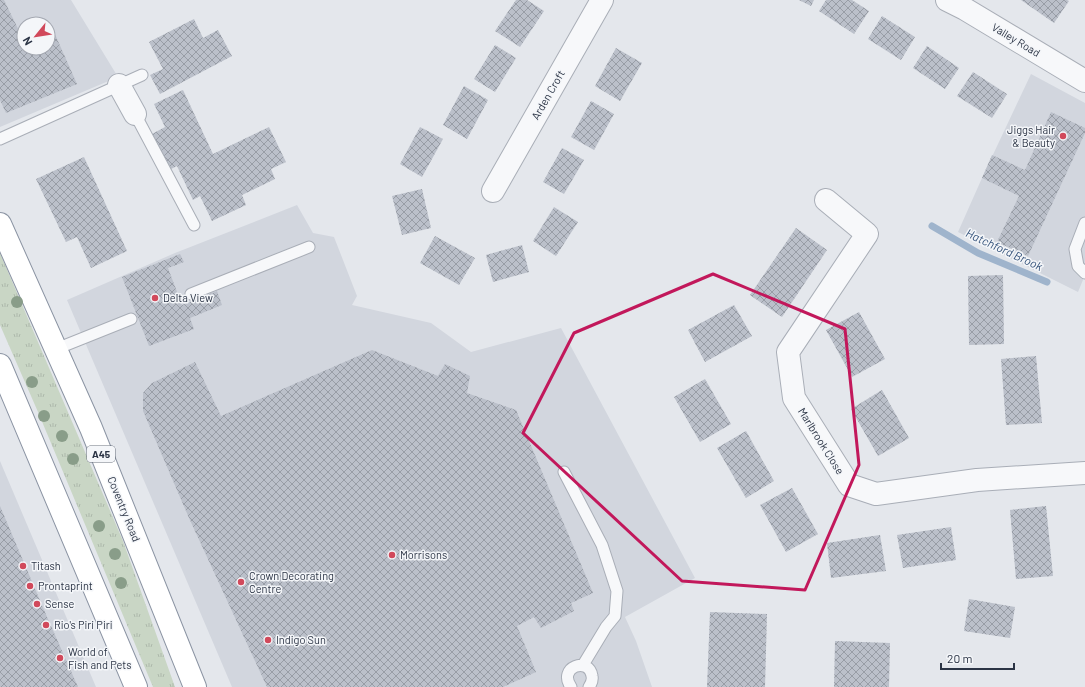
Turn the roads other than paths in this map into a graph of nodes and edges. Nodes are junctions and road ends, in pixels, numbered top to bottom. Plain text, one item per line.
1 (602, 0) edge
2 (947, 0) edge
3 (142, 75) dead end
4 (1085, 81) edge
5 (120, 85) junction
6 (135, 114) joint
7 (0, 139) edge
8 (493, 191) dead end
9 (826, 200) dead end
10 (1085, 223) edge
11 (0, 224) edge
12 (194, 224) dead end
13 (309, 246) dead end
14 (1085, 272) edge
15 (191, 294) dead end
16 (131, 319) dead end
17 (56, 349) junction
18 (0, 365) edge
19 (564, 472) dead end
20 (1085, 473) edge
21 (583, 666) junction
22 (594, 685) edge
23 (568, 686) edge
24 (136, 687) edge
25 (195, 687) edge

1 - 8 street, Arden Croft
2 - 4 street, Valley Road
3 - 5 lane
5 - 6 street
5 - 7 lane
6 - 12 lane
9 - 20 street, Marlbrook Close
10 - 14 lane
11 - 17 highway, Coventry Road / A45
13 - 15 lane
16 - 17 lane
17 - 25 highway, Coventry Road / A45
18 - 24 highway
19 - 21 lane
21 - 22 lane
21 - 23 lane

